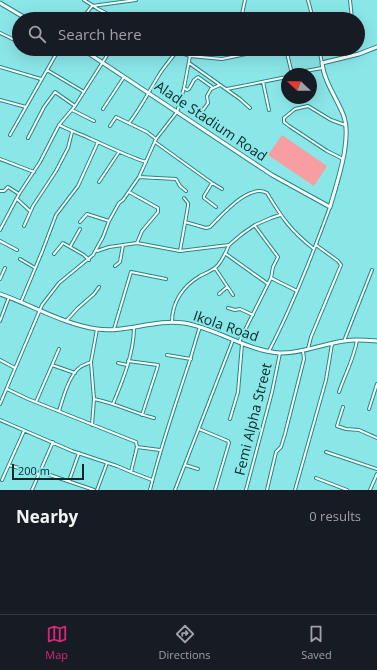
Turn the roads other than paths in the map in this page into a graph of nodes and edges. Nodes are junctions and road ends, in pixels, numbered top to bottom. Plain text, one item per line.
1 (84, 0) edge
2 (136, 0) edge
3 (245, 0) edge
4 (308, 0) edge
5 (350, 0) edge
6 (0, 3) edge
7 (92, 6) junction
8 (15, 12) edge
9 (87, 12) edge
10 (104, 12) edge
11 (242, 12) edge
12 (311, 12) edge
13 (351, 12) edge
14 (0, 33) edge
15 (12, 39) edge
16 (377, 47) edge
17 (365, 52) edge
18 (54, 56) edge
19 (93, 56) edge
20 (107, 56) edge
21 (173, 56) edge
22 (190, 56) joint
23 (237, 56) edge
24 (288, 56) edge
25 (320, 56) edge
26 (351, 56) edge
27 (103, 62) junction
28 (189, 63) junction
29 (322, 63) junction
30 (0, 67) edge
31 (291, 68) edge
32 (322, 68) junction
33 (317, 69) edge
34 (47, 70) junction
35 (125, 77) junction
36 (281, 78) edge
37 (41, 80) junction
38 (263, 82) junction
39 (220, 85) junction
40 (212, 87) junction
41 (184, 88) junction
42 (227, 89) junction
43 (84, 92) junction
44 (150, 93) junction
45 (0, 100) edge
46 (75, 106) junction
47 (26, 107) junction
48 (250, 108) dead end
49 (103, 109) dead end
50 (72, 110) junction
51 (269, 110) dead end
52 (177, 112) junction
53 (200, 114) dead end
54 (94, 121) dead end
55 (129, 123) junction
56 (59, 125) junction
57 (346, 125) junction
58 (110, 126) dead end
59 (72, 132) junction
60 (10, 135) dead end
61 (28, 138) dead end
62 (156, 139) junction
63 (98, 142) junction
64 (155, 142) junction
65 (119, 152) junction
66 (0, 159) edge
67 (344, 159) junction
68 (146, 162) junction
69 (34, 172) junction
70 (139, 177) junction
71 (99, 182) dead end
72 (212, 183) junction
73 (222, 189) dead end
74 (0, 191) edge
75 (186, 191) dead end
76 (129, 192) junction
77 (19, 194) junction
78 (184, 198) dead end
79 (16, 199) junction
80 (330, 206) junction
81 (216, 207) dead end
82 (30, 211) junction
83 (280, 215) junction
84 (108, 221) junction
85 (80, 222) dead end
86 (185, 222) junction
87 (255, 225) junction
88 (24, 226) dead end
89 (0, 228) edge
90 (80, 229) dead end
91 (0, 241) edge
92 (137, 243) junction
93 (123, 244) junction
94 (316, 245) junction
95 (229, 246) junction
96 (70, 247) junction
97 (314, 249) junction
98 (17, 250) dead end
99 (96, 251) junction
100 (180, 251) junction
101 (54, 254) dead end
102 (226, 254) junction
103 (20, 259) dead end
104 (89, 260) junction
105 (115, 266) dead end
106 (5, 268) dead end
107 (35, 268) junction
108 (215, 268) junction
109 (372, 270) dead end
110 (271, 278) junction
111 (0, 279) edge
112 (166, 279) dead end
113 (268, 284) junction
114 (99, 287) dead end
115 (227, 287) junction
116 (297, 291) junction
117 (0, 294) edge
118 (219, 294) dead end
119 (233, 295) dead end
120 (9, 297) junction
121 (21, 302) junction
122 (228, 308) dead end
123 (40, 309) junction
124 (253, 315) junction
125 (67, 320) junction
126 (0, 321) edge
127 (172, 322) junction
128 (134, 327) junction
129 (200, 327) junction
130 (97, 329) junction
131 (114, 329) junction
132 (232, 340) junction
133 (357, 340) junction
134 (344, 341) junction
135 (377, 341) edge
136 (241, 343) junction
137 (332, 344) junction
138 (59, 349) dead end
139 (269, 351) junction
140 (305, 351) junction
141 (280, 353) junction
142 (167, 355) dead end
143 (191, 359) junction
144 (0, 360) edge
145 (128, 361) junction
146 (91, 362) junction
147 (118, 363) dead end
148 (52, 365) junction
149 (126, 365) junction
150 (15, 368) junction
151 (75, 373) junction
152 (377, 384) edge
153 (7, 389) junction
154 (338, 392) dead end
155 (94, 399) junction
156 (36, 402) junction
157 (0, 404) edge
158 (113, 404) junction
159 (343, 407) dead end
160 (370, 409) dead end
161 (59, 411) junction
162 (142, 415) junction
163 (154, 418) dead end
164 (230, 419) dead end
165 (0, 420) edge
166 (92, 425) junction
167 (198, 428) junction
168 (24, 432) junction
169 (377, 438) edge
170 (53, 442) junction
171 (137, 446) junction
172 (160, 450) junction
173 (326, 452) dead end
174 (79, 453) junction
175 (106, 463) junction
176 (9, 465) junction
177 (185, 465) junction
178 (377, 469) edge
179 (198, 470) dead end
180 (131, 472) junction
181 (38, 474) junction
182 (377, 474) edge
183 (316, 478) dead end
184 (2, 480) dead end
185 (152, 480) junction
186 (69, 481) junction
187 (337, 486) junction
188 (32, 490) edge
189 (96, 490) edge
190 (150, 490) edge
191 (175, 490) edge
192 (215, 490) edge
193 (246, 490) edge
194 (267, 490) edge
195 (295, 490) edge
196 (336, 490) edge
197 (347, 490) edge
198 (370, 490) edge

1 - 7 street
2 - 7 street
3 - 11 street
4 - 12 street
5 - 13 street
6 - 8 street
7 - 9 street
7 - 10 street
14 - 15 street
16 - 17 street
18 - 34 street
19 - 27 street, Alade Stadium Road
20 - 27 street
21 - 44 street
22 - 23 street
22 - 28 street
24 - 31 street
25 - 29 street
26 - 29 street
27 - 35 street, Alade Stadium Road
27 - 43 street
28 - 39 street
28 - 41 street
29 - 32 street
30 - 37 street
32 - 33 street
32 - 57 street
34 - 37 street
34 - 43 street
35 - 44 street, Alade Stadium Road
35 - 49 street
36 - 38 street
37 - 47 street
38 - 42 street
38 - 51 street
39 - 40 street
39 - 42 street
40 - 41 street
40 - 53 street
41 - 52 street
42 - 48 street
43 - 46 street
44 - 52 street, Alade Stadium Road
44 - 55 street
45 - 47 street
46 - 50 street
46 - 61 street
47 - 60 street
50 - 54 street
50 - 56 street
52 - 62 street
52 - 80 street, Alade Stadium Road
55 - 58 street
55 - 62 street
56 - 59 street
56 - 69 street
57 - 67 street
57 - 67 street
59 - 63 street
59 - 82 street
62 - 64 street
63 - 65 street
63 - 107 street
64 - 68 street
64 - 72 street
65 - 68 street
65 - 71 street
66 - 69 street
67 - 80 street
68 - 70 street
69 - 77 street
70 - 75 street
70 - 76 street
72 - 73 street
72 - 81 street
74 - 77 street
76 - 84 street
76 - 92 street
77 - 79 street
78 - 86 street
79 - 82 street
79 - 89 street
80 - 94 street
82 - 88 street
83 - 86 street
83 - 87 street
83 - 97 street
84 - 85 street
84 - 99 street
86 - 100 street
87 - 95 street
87 - 110 street
90 - 96 street
91 - 98 street
92 - 93 street
92 - 100 street
93 - 99 street
93 - 105 street
94 - 97 street
94 - 140 street
95 - 100 street
95 - 102 street
96 - 101 street
96 - 104 street
97 - 116 street
99 - 104 street
102 - 108 street
102 - 113 street
103 - 107 street
104 - 123 street
106 - 111 street
107 - 121 street
108 - 115 street
108 - 127 street
109 - 134 street
110 - 113 street
110 - 116 street
112 - 131 street
113 - 124 street
114 - 125 street
115 - 118 street
115 - 119 street
116 - 139 street
117 - 120 street, Ikola Road
120 - 121 street, Ikola Road
120 - 126 street
121 - 123 street, Ikola Road
122 - 124 street
123 - 125 street, Ikola Road
123 - 150 street
124 - 136 street
125 - 130 street, Ikola Road
127 - 128 street, Ikola Road
127 - 129 street, Ikola Road
128 - 131 street, Ikola Road
128 - 145 street
129 - 132 street, Ikola Road
129 - 143 street
130 - 131 street, Ikola Road
130 - 146 street
132 - 136 street, Ikola Road
132 - 167 street
133 - 134 street, Ikola Road
133 - 135 street, Ikola Road
133 - 154 street
134 - 137 street, Ikola Road
136 - 139 street, Ikola Road
136 - 164 street
137 - 140 street, Ikola Road
137 - 195 street
138 - 148 street
139 - 141 street, Ikola Road
140 - 141 street, Ikola Road
140 - 194 street
141 - 193 street, Femi Alpha Street
142 - 143 street
143 - 172 street
144 - 150 street
145 - 149 street
145 - 162 street
146 - 151 street
146 - 155 street
147 - 149 street
148 - 151 street
148 - 156 street
149 - 158 street
150 - 153 street
151 - 161 street
152 - 160 street
153 - 156 street
153 - 157 street
155 - 158 street
155 - 166 street
156 - 161 street
158 - 162 street
159 - 169 street
161 - 166 street
162 - 163 street
165 - 168 street
166 - 171 street
167 - 177 street
167 - 192 street
168 - 170 street
168 - 176 street
170 - 174 street
170 - 181 street
171 - 172 street
171 - 180 street
172 - 185 street
173 - 178 street
174 - 175 street
174 - 186 street
175 - 180 street
175 - 189 street
176 - 181 street
176 - 184 street
177 - 179 street
177 - 191 street
180 - 185 street
181 - 186 street
181 - 188 street
182 - 198 street
183 - 187 street
185 - 190 street
186 - 189 street
187 - 196 street
187 - 197 street

